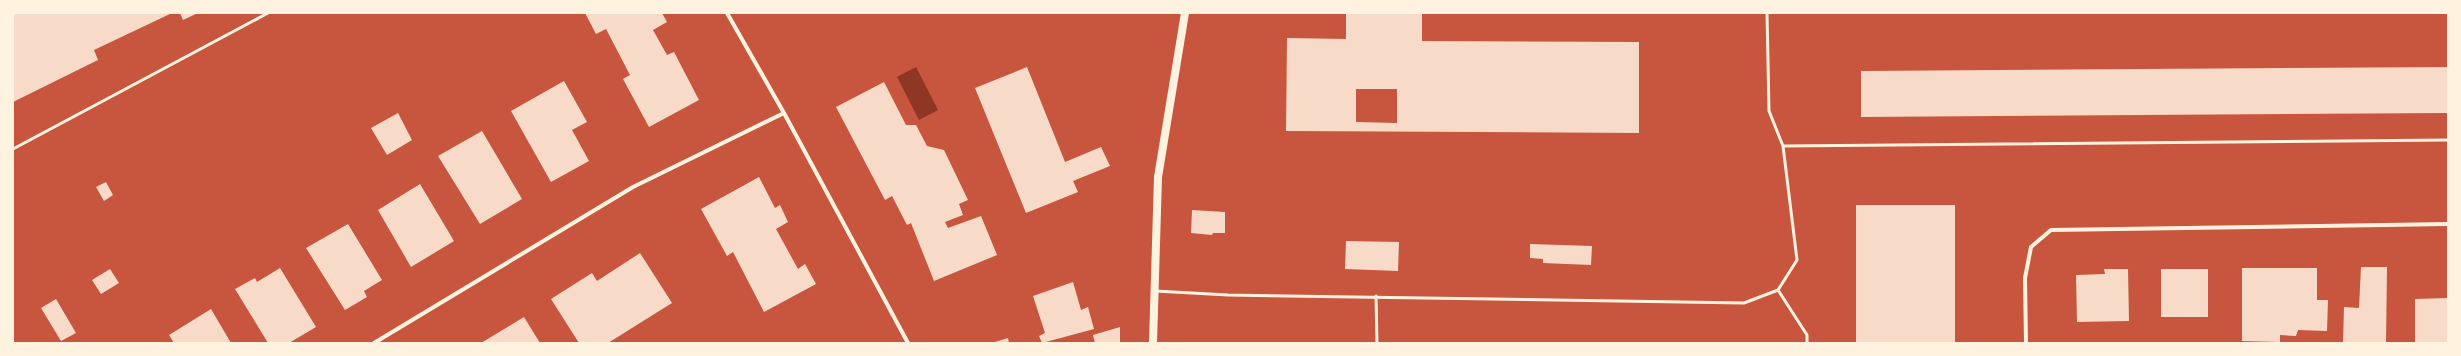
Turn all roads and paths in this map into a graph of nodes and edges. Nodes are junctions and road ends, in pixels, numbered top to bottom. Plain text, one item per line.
1 (268, 13) edge
2 (727, 13) edge
3 (1185, 13) edge
4 (1767, 13) edge
5 (784, 113) junction
6 (2448, 140) edge
7 (1784, 146) junction
8 (13, 149) edge
9 (2448, 224) edge
10 (1778, 290) junction
11 (1154, 291) junction
12 (1376, 296) junction
13 (374, 343) edge
14 (908, 343) edge
15 (1153, 343) edge
16 (1378, 343) edge
17 (1807, 343) edge
18 (2026, 343) edge

1 - 8 lane
2 - 5 street
3 - 11 main road
4 - 7 lane
5 - 13 street
5 - 14 street
6 - 7 lane
7 - 10 lane
9 - 18 street
10 - 12 lane
10 - 17 lane
11 - 12 lane
11 - 15 main road
12 - 16 lane

